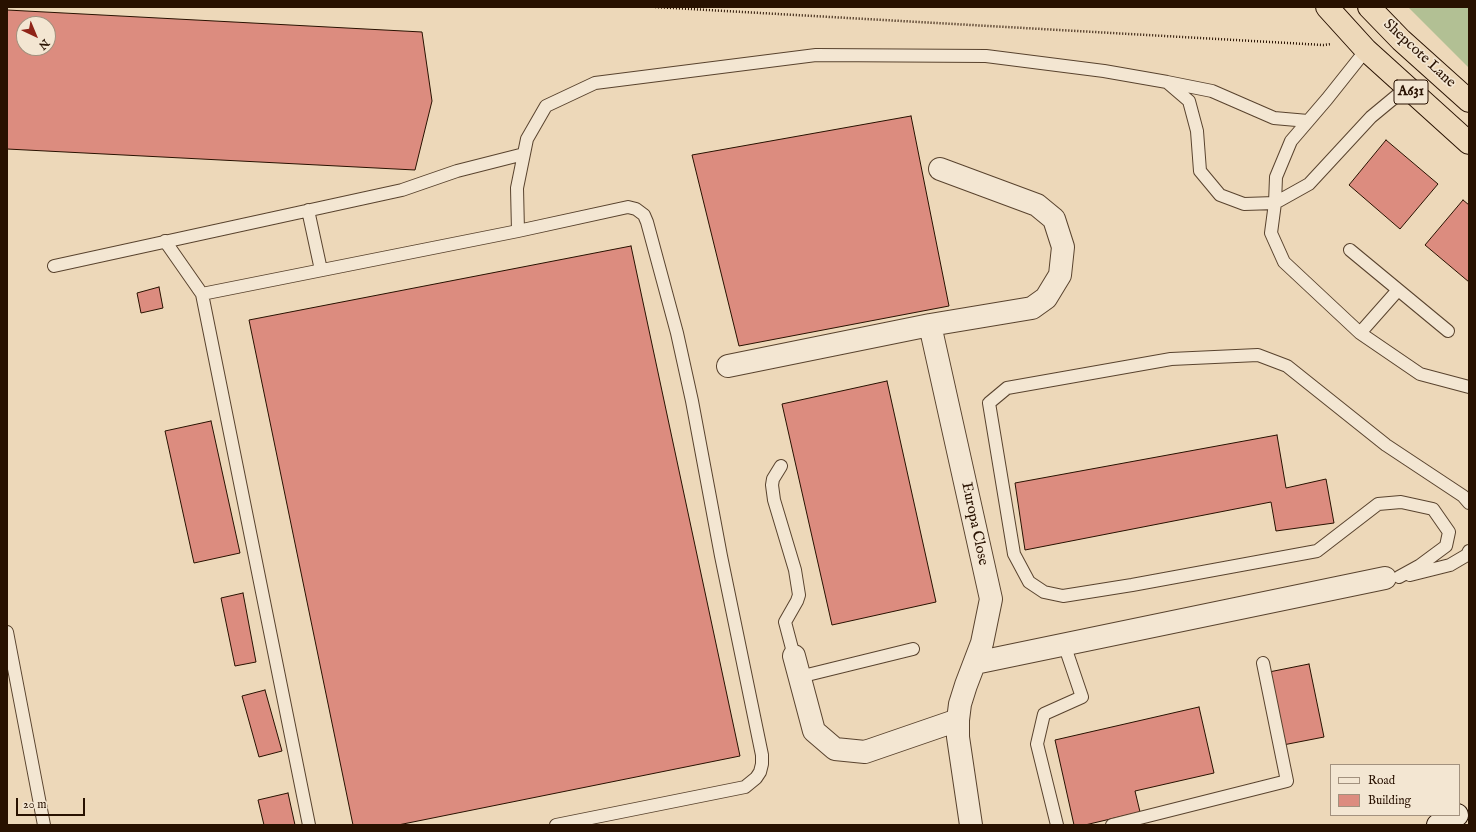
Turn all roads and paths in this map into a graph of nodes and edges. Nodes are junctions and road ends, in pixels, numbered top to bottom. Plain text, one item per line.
1 (654, 7) edge
2 (1327, 7) edge
3 (1370, 7) edge
4 (1402, 40) junction
5 (1360, 45) junction
6 (1167, 82) junction
7 (1406, 88) junction
8 (1469, 101) edge
9 (1308, 121) junction
10 (1469, 143) edge
11 (524, 154) junction
12 (940, 169) dead end
13 (1275, 203) junction
14 (308, 210) junction
15 (518, 231) junction
16 (165, 242) junction
17 (1350, 250) dead end
18 (54, 266) dead end
19 (321, 270) junction
20 (1398, 290) junction
21 (202, 294) junction
22 (930, 325) junction
23 (1448, 331) dead end
24 (1360, 334) junction
25 (728, 366) dead end
26 (1469, 387) edge
27 (781, 466) dead end
28 (1469, 502) edge
29 (1469, 551) edge
30 (1392, 578) junction
31 (7, 632) edge
32 (1064, 644) junction
33 (913, 649) dead end
34 (794, 656) joint
35 (975, 663) junction
36 (1263, 663) dead end
37 (799, 677) junction
38 (958, 720) junction
39 (1454, 816) edge
40 (44, 825) edge
41 (309, 825) edge
42 (556, 825) edge
43 (972, 825) edge
44 (1057, 825) edge
45 (1112, 825) edge
46 (1438, 825) edge

1 - 5 path
2 - 5 highway, A631
3 - 4 highway, Shepcote Lane / A631
4 - 5 highway
4 - 7 highway
4 - 8 highway, Shepcote Lane / A631
5 - 7 highway, A631
5 - 9 lane
6 - 9 lane
6 - 11 lane
6 - 13 lane
7 - 10 highway, A631
7 - 13 lane
9 - 13 lane
11 - 14 lane
11 - 15 lane
12 - 22 street
13 - 24 lane
14 - 16 lane
14 - 19 lane
15 - 19 lane
15 - 42 lane
16 - 18 lane
16 - 21 lane
17 - 20 lane
19 - 21 lane
20 - 23 lane
20 - 24 lane
21 - 41 lane
22 - 25 street
22 - 35 street, Europa Close
24 - 26 lane
27 - 34 lane
28 - 30 lane
29 - 30 lane
30 - 32 street
31 - 40 lane
32 - 35 street
32 - 44 lane
33 - 37 lane
34 - 37 street
35 - 38 street, Europa Close
36 - 45 lane
37 - 38 street
38 - 43 street, Europa Close
39 - 46 street

